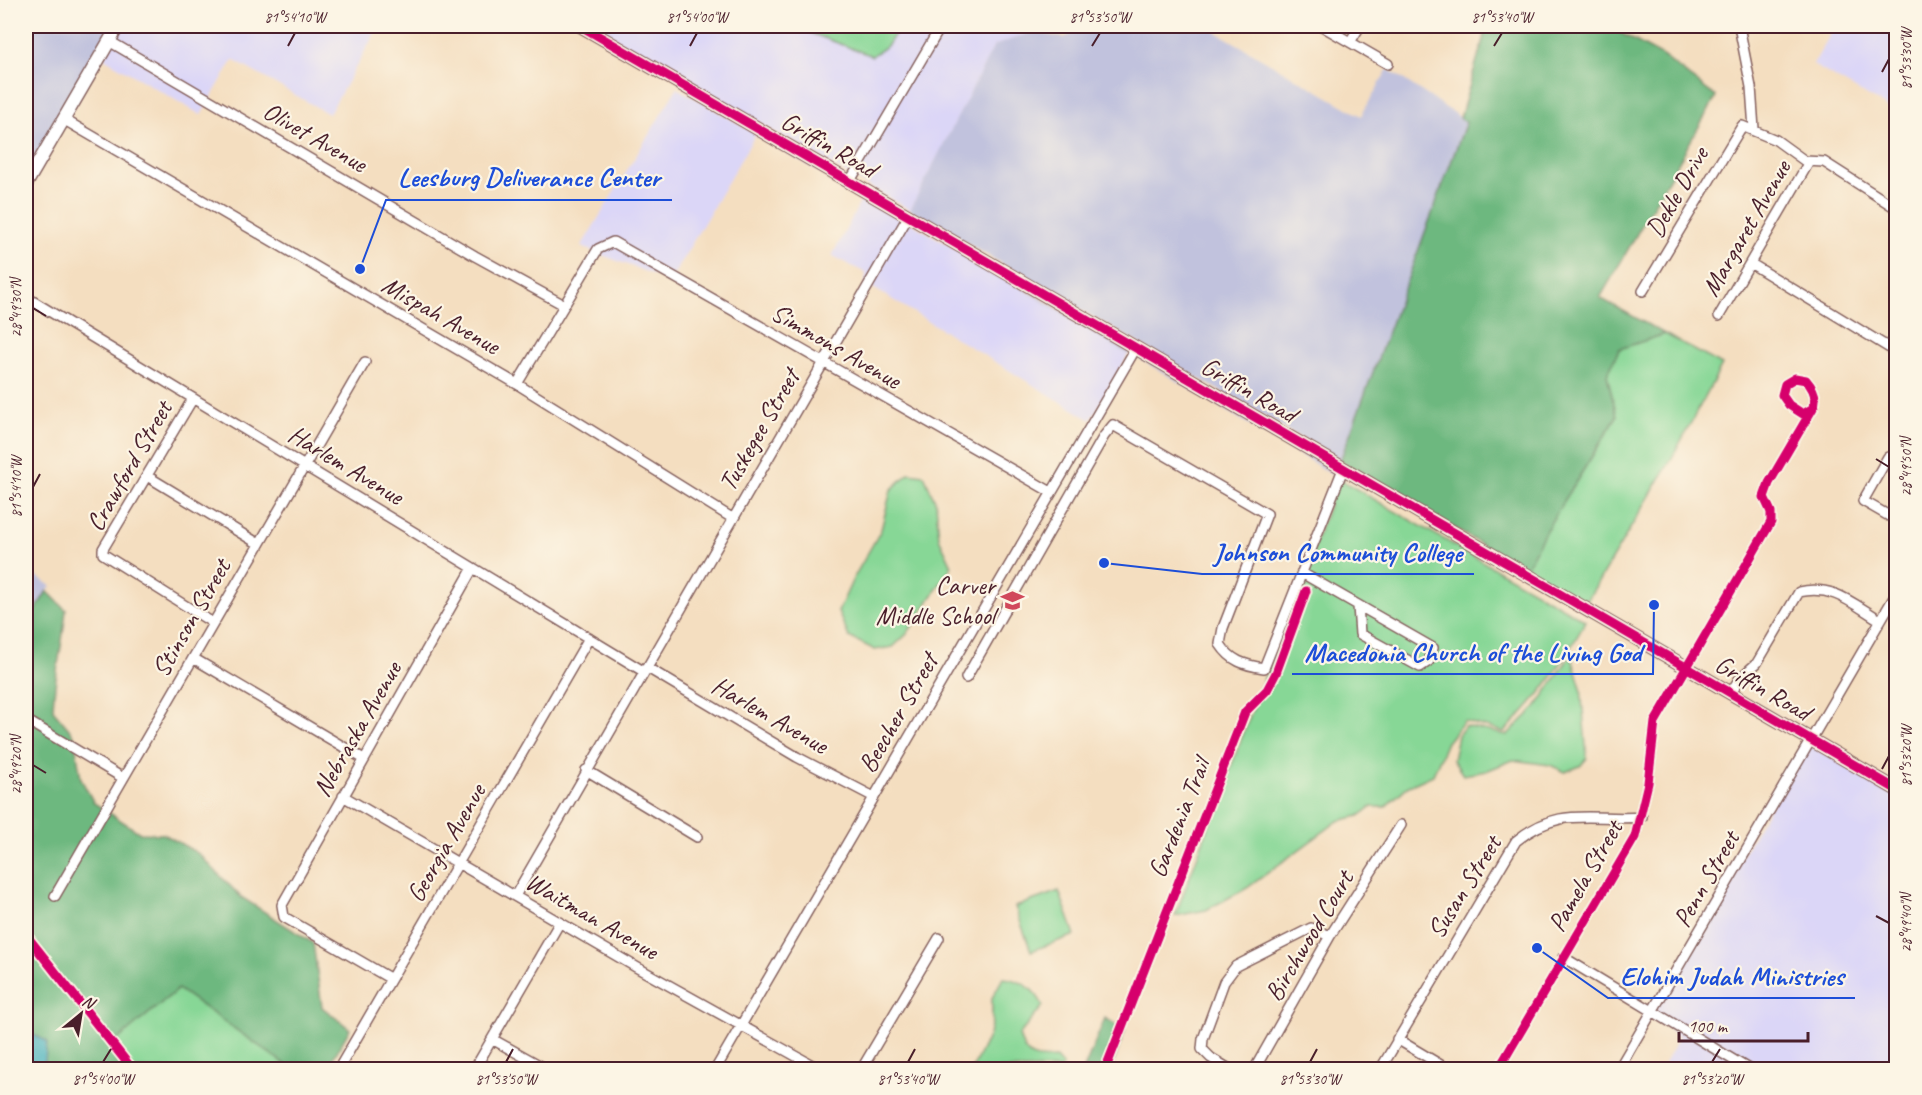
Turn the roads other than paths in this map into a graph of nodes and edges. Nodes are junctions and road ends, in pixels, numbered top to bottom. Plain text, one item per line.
1 (118, 26) edge
2 (581, 26) edge
3 (941, 26) edge
4 (1322, 26) edge
5 (1360, 26) edge
6 (1739, 26) edge
7 (109, 41) junction
8 (1350, 42) junction
9 (1388, 64) dead end
10 (63, 119) junction
11 (1754, 129) junction
12 (1809, 162) junction
13 (850, 181) junction
14 (26, 184) edge
15 (1896, 208) edge
16 (909, 215) junction
17 (1750, 263) junction
18 (1643, 291) dead end
19 (26, 297) edge
20 (564, 305) junction
21 (1719, 316) dead end
22 (1136, 348) junction
23 (1896, 352) edge
24 (365, 362) dead end
25 (823, 362) junction
26 (517, 384) junction
27 (192, 400) junction
28 (1813, 408) dead end
29 (1896, 455) edge
30 (306, 465) junction
31 (1343, 469) junction
32 (147, 476) junction
33 (1051, 492) junction
34 (732, 518) junction
35 (1896, 520) edge
36 (259, 544) junction
37 (473, 568) junction
38 (1302, 573) junction
39 (1896, 594) edge
40 (1358, 606) junction
41 (1880, 620) junction
42 (213, 623) junction
43 (589, 638) junction
44 (193, 658) junction
45 (1684, 667) junction
46 (645, 669) junction
47 (966, 678) dead end
48 (1730, 693) junction
49 (26, 720) edge
50 (1812, 740) junction
51 (364, 759) junction
52 (586, 770) junction
53 (123, 778) junction
54 (1896, 789) edge
55 (343, 796) junction
56 (874, 797) junction
57 (1642, 817) junction
58 (1401, 825) dead end
59 (697, 837) dead end
60 (458, 864) junction
61 (55, 896) dead end
62 (515, 896) junction
63 (560, 922) junction
64 (1330, 936) junction
65 (939, 938) dead end
66 (1563, 957) junction
67 (391, 979) junction
68 (1653, 1011) junction
69 (741, 1026) junction
70 (492, 1039) junction
71 (1397, 1039) junction
72 (338, 1070) edge
73 (474, 1070) edge
74 (548, 1070) edge
75 (715, 1070) edge
76 (821, 1070) edge
77 (861, 1070) edge
78 (1231, 1070) edge
79 (1254, 1070) edge
80 (1380, 1070) edge
81 (1449, 1070) edge
82 (1498, 1070) edge
83 (1618, 1070) edge
84 (1750, 1070) edge

1 - 7 street
2 - 13 street, Griffin Road
3 - 13 street
4 - 8 street
5 - 8 street
6 - 11 street
7 - 10 street
7 - 20 street, Olivet Avenue
8 - 9 street
10 - 14 street
10 - 26 street, Mispah Avenue
11 - 12 street
11 - 18 street, Dekle Drive
12 - 15 street
12 - 17 street, Margaret Avenue
13 - 16 street, Griffin Road
16 - 22 street, Griffin Road
16 - 25 street, Tuskegee Street
17 - 21 street, Margaret Avenue
17 - 23 street
19 - 27 street, Harlem Avenue
20 - 25 street, Simmons Avenue
20 - 26 street
22 - 31 street, Griffin Road
22 - 33 street, Beecher Street
24 - 30 street, Stinson Street
25 - 33 street, Simmons Avenue
25 - 34 street, Tuskegee Street
26 - 34 street, Mispah Avenue
27 - 30 street, Harlem Avenue
27 - 32 street, Crawford Street
28 - 45 street, Pamela Street
29 - 35 street
30 - 36 street, Stinson Street
30 - 37 street, Harlem Avenue
31 - 38 street
31 - 45 street, Griffin Road
32 - 36 street
32 - 42 street, Crawford Street
33 - 56 street, Beecher Street
34 - 46 street, Tuskegee Street
36 - 42 street, Stinson Street
37 - 43 street, Harlem Avenue
37 - 51 street, Nebraska Avenue
38 - 40 street
38 - 47 street
39 - 41 street, Penn Street
40 - 40 street
41 - 48 street
41 - 50 street, Penn Street
42 - 44 street, Stinson Street
43 - 46 street, Harlem Avenue
43 - 60 street, Georgia Avenue
44 - 51 street
44 - 53 street, Stinson Street
45 - 48 street, Griffin Road
45 - 57 street, Pamela Street
46 - 52 street, Tuskegee Street
46 - 56 street, Harlem Avenue
48 - 50 street, Griffin Road
49 - 53 street
50 - 54 street, Griffin Road
50 - 68 street, Penn Street
51 - 55 street, Nebraska Avenue
52 - 59 street
52 - 62 street, Tuskegee Street
53 - 61 street, Stinson Street
55 - 60 street, Waitman Avenue
55 - 67 street, Nebraska Avenue
56 - 69 street, Beecher Street
57 - 66 street, Pamela Street
57 - 71 street, Susan Street
58 - 64 street, Birchwood Court
60 - 62 street, Waitman Avenue
60 - 67 street, Georgia Avenue
62 - 63 street, Waitman Avenue
63 - 69 street, Waitman Avenue
63 - 70 street
64 - 78 street
64 - 79 street, Birchwood Court
65 - 77 street
66 - 68 street
66 - 82 street, Pamela Street
67 - 72 street, Georgia Avenue
68 - 83 street, Penn Street
68 - 84 street
69 - 75 street, Beecher Street
69 - 76 street, Waitman Avenue
70 - 73 street
70 - 74 street
71 - 80 street, Susan Street
71 - 81 street

